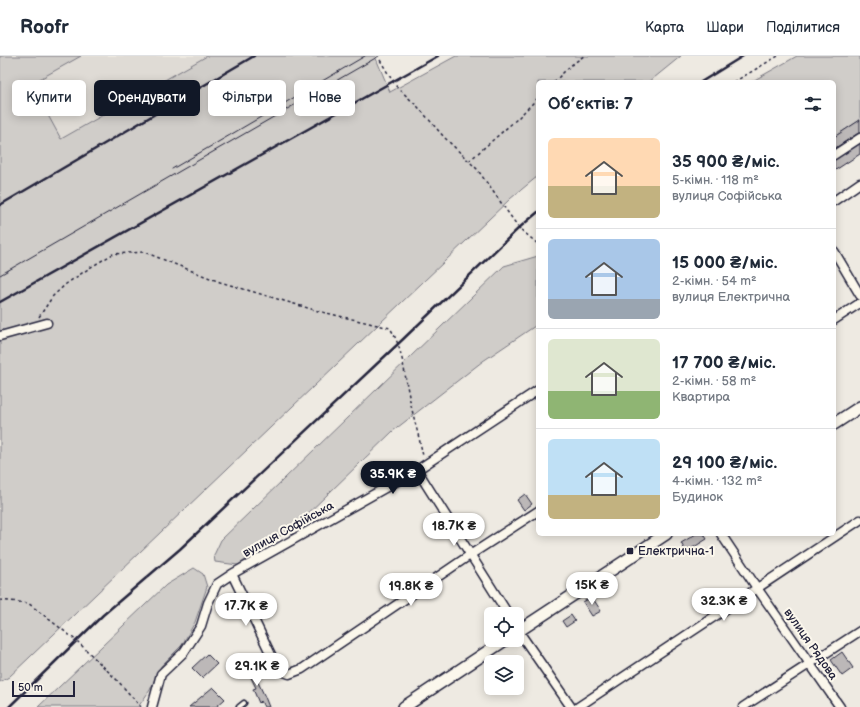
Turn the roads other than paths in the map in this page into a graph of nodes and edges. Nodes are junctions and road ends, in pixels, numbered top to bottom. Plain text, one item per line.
1 (860, 138) edge
2 (836, 154) edge
3 (860, 183) edge
4 (836, 200) edge
5 (836, 254) edge
6 (860, 295) edge
7 (860, 304) edge
8 (836, 319) edge
9 (47, 323) dead end
10 (0, 336) edge
11 (536, 391) edge
12 (860, 407) edge
13 (836, 423) edge
14 (417, 470) junction
15 (536, 512) edge
16 (860, 520) edge
17 (663, 536) edge
18 (722, 536) edge
19 (836, 536) edge
20 (836, 536) edge
21 (470, 554) junction
22 (232, 574) junction
23 (757, 588) junction
24 (504, 607) edge
25 (524, 627) edge
26 (860, 631) edge
27 (524, 640) edge
28 (494, 647) edge
29 (810, 663) junction
30 (244, 703) dead end
31 (152, 707) edge
32 (239, 707) edge
33 (404, 707) edge
34 (571, 707) edge
35 (578, 707) edge
36 (743, 707) edge
37 (840, 707) edge

1 - 2 street
3 - 4 street
5 - 6 street
7 - 8 street
9 - 10 street
11 - 14 street, вулиця Софійська
12 - 13 street
14 - 21 street
14 - 22 street, вулиця Софійська
15 - 21 street
16 - 20 street
17 - 25 street
18 - 23 street, вулиця Рядова
19 - 23 street
21 - 22 street
21 - 24 street
22 - 31 street, вулиця Софійська
23 - 29 street, вулиця Рядова
23 - 35 street
26 - 29 street
27 - 34 street
28 - 33 street
29 - 36 street
29 - 37 street, вулиця Рядова
30 - 32 lane

